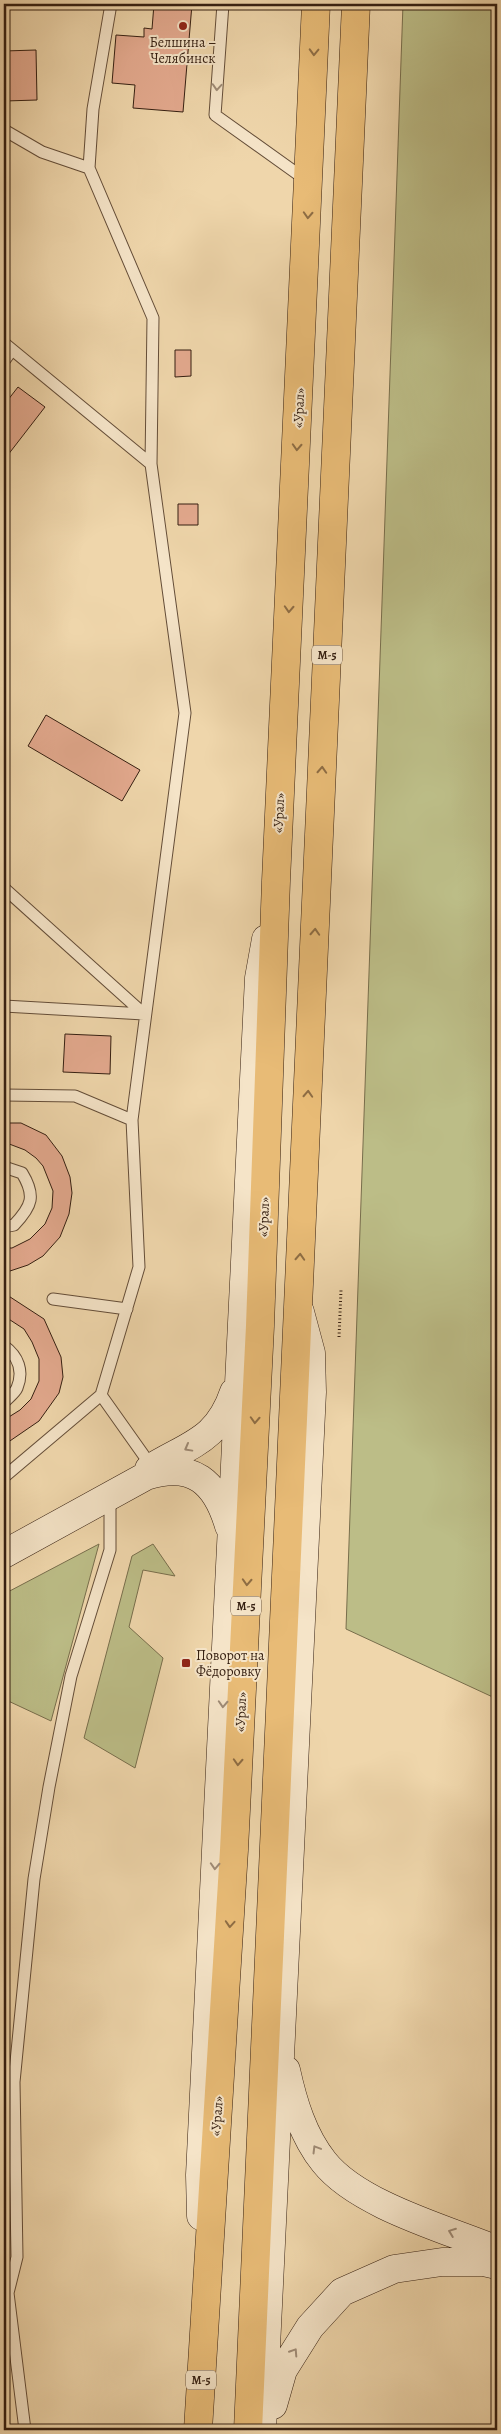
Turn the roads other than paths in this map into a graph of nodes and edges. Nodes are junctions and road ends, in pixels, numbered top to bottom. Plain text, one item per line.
1 (111, 4) edge
2 (223, 4) edge
3 (316, 4) edge
4 (356, 4) edge
5 (4, 130) edge
6 (89, 168) junction
7 (309, 182) junction
8 (8, 347) edge
9 (4, 362) edge
10 (151, 464) junction
11 (276, 881) junction
12 (4, 888) edge
13 (4, 1006) edge
14 (144, 1014) junction
15 (4, 1095) edge
16 (132, 1120) junction
17 (4, 1167) edge
18 (4, 1227) edge
19 (53, 1299) dead end
20 (298, 1306) junction
21 (127, 1309) junction
22 (4, 1346) edge
23 (241, 1349) junction
24 (101, 1395) junction
25 (4, 1402) edge
26 (152, 1467) junction
27 (4, 1477) edge
28 (110, 1495) junction
29 (231, 1533) junction
30 (4, 1554) edge
31 (280, 2041) junction
32 (497, 2250) edge
33 (497, 2265) edge
34 (204, 2330) junction
35 (25, 2430) edge
36 (198, 2430) edge
37 (248, 2430) edge
38 (263, 2430) edge

1 - 6 lane
2 -> 7 lane
3 -> 7 main road, «Урал» / М-5
20 -> 4 main road, М-5
5 - 6 lane
6 - 10 lane
7 -> 11 main road, «Урал» / М-5
8 - 9 lane
8 - 10 lane
10 - 14 lane
11 - 23 street
11 -> 34 main road, «Урал» / М-5
12 - 14 lane
13 - 14 lane
14 - 16 lane
15 - 16 lane
16 - 21 lane
17 - 18 lane
19 - 21 lane
20 - 31 street
20 - 37 main road, М-5
21 - 24 lane
22 - 25 lane
23 -> 26 street
23 - 29 street
24 - 26 lane
24 - 27 lane
26 - 28 street
28 - 29 street
28 - 30 street
28 - 35 lane
29 -> 34 street
32 -> 31 street
31 - 38 street
38 -> 33 street
34 - 36 main road, «Урал» / М-5

